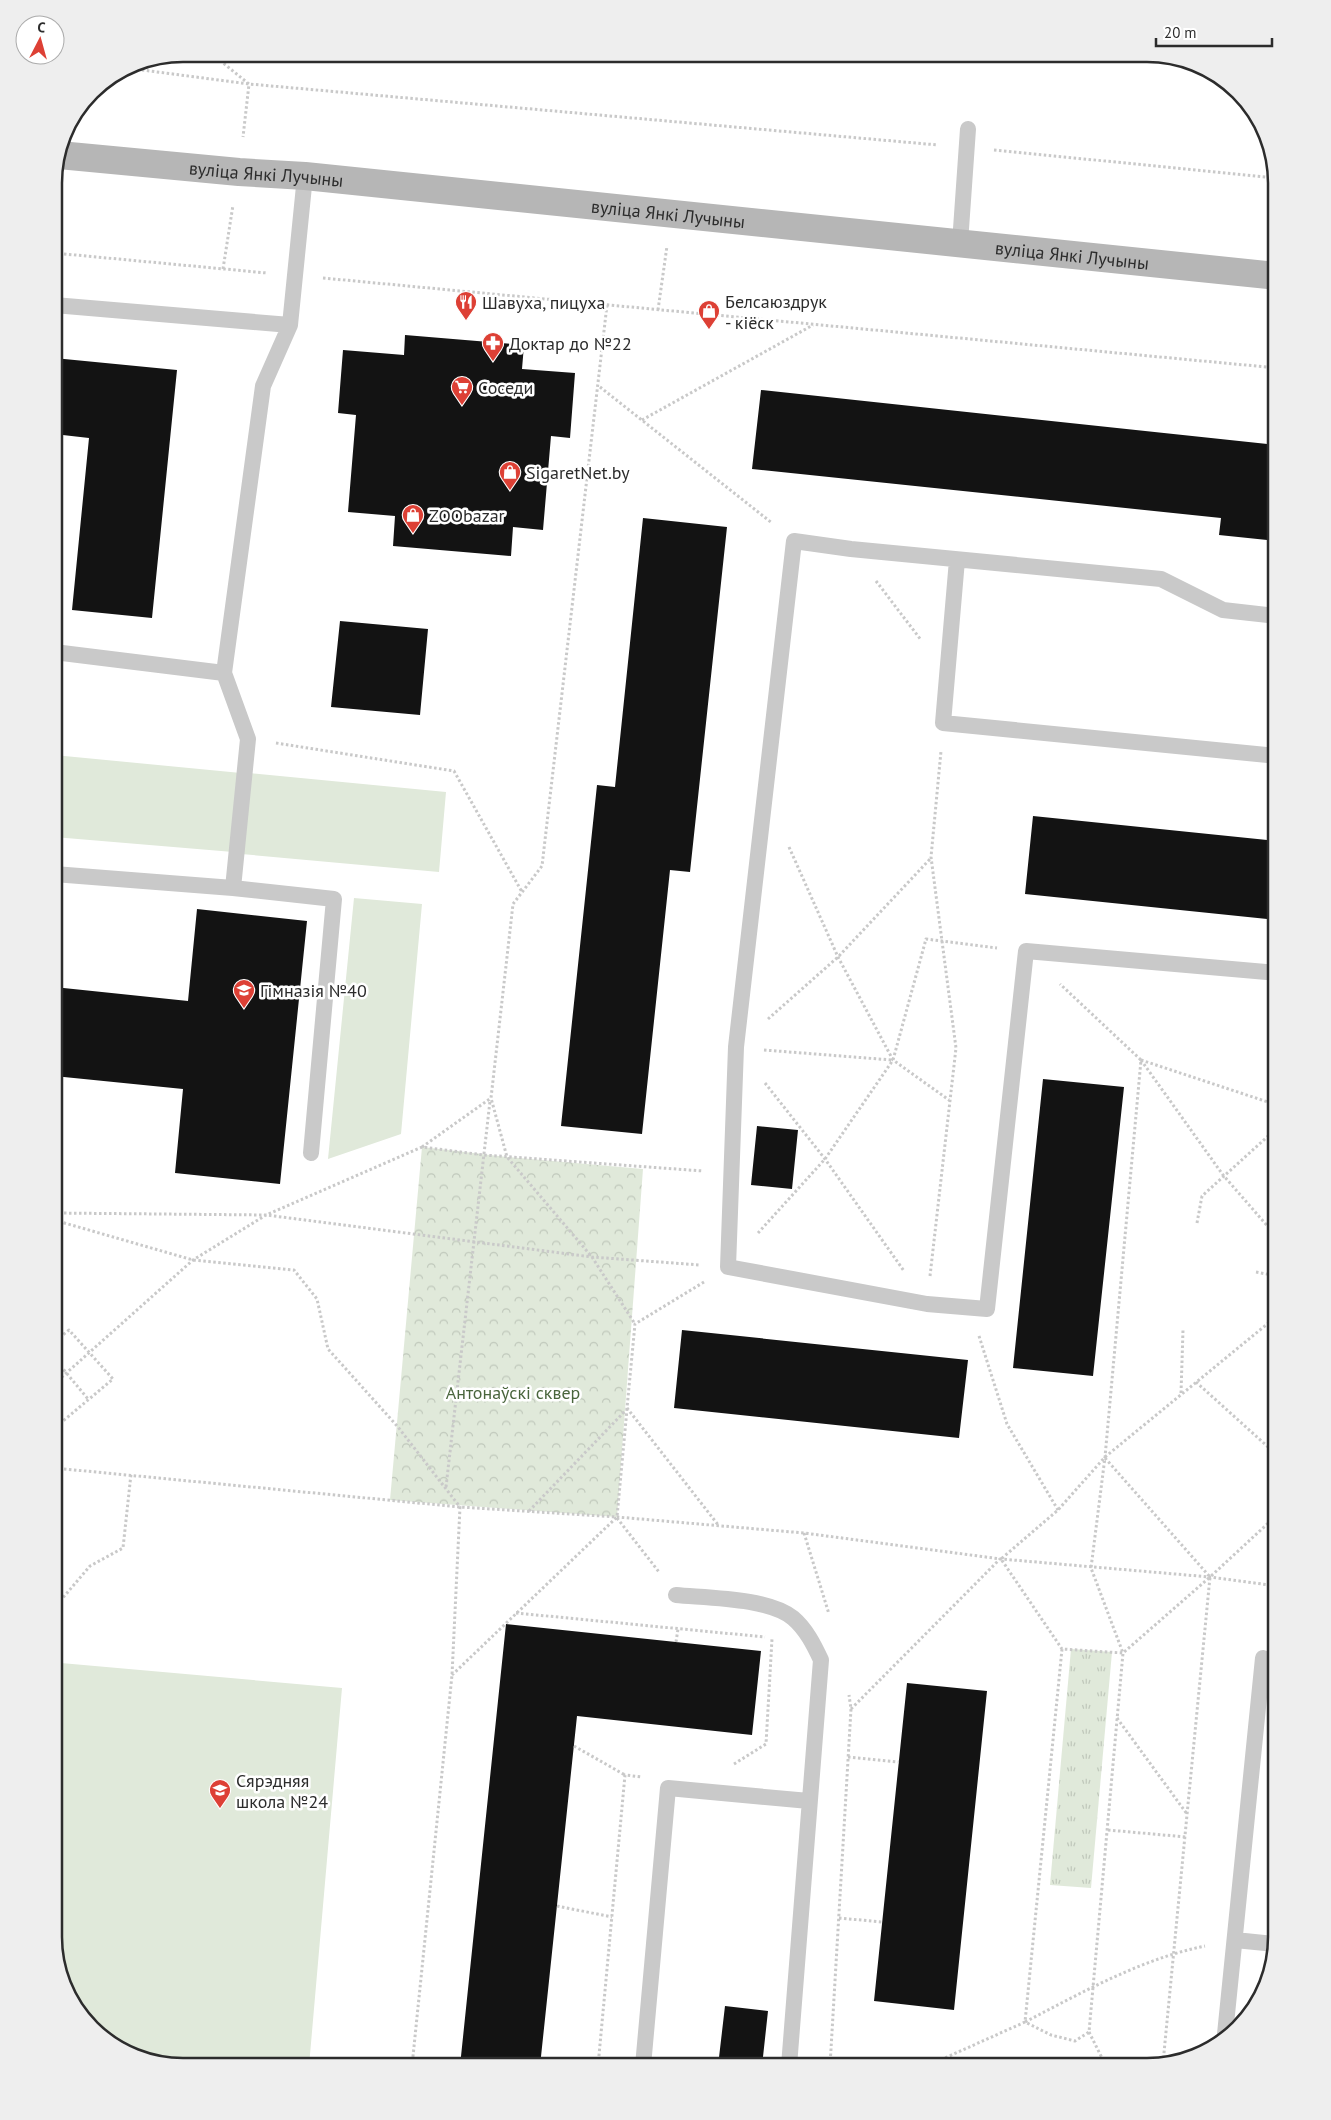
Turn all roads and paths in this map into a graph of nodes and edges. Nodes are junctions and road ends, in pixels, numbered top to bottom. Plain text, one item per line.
1 (222, 62) edge
2 (142, 70) edge
3 (249, 84) junction
4 (968, 129) dead end
5 (967, 148) junction
6 (66, 156) edge
7 (305, 176) junction
8 (1268, 177) edge
9 (672, 214) junction
10 (960, 243) junction
11 (63, 254) edge
12 (1268, 275) edge
13 (295, 276) junction
14 (607, 305) junction
15 (63, 306) edge
16 (658, 310) junction
17 (814, 324) junction
18 (290, 325) junction
19 (1268, 367) edge
20 (600, 387) junction
21 (642, 420) junction
22 (794, 540) junction
23 (851, 549) junction
24 (957, 560) junction
25 (1268, 615) edge
26 (63, 653) edge
27 (224, 673) junction
28 (947, 673) junction
29 (943, 723) junction
30 (248, 739) junction
31 (1268, 755) edge
32 (765, 794) junction
33 (931, 857) junction
34 (63, 875) edge
35 (233, 888) junction
36 (522, 892) junction
37 (942, 941) junction
38 (1026, 951) junction
39 (838, 957) junction
40 (1268, 972) edge
41 (736, 1047) junction
42 (893, 1060) junction
43 (1140, 1060) junction
44 (491, 1098) junction
45 (949, 1100) junction
46 (1268, 1102) edge
47 (1268, 1136) edge
48 (422, 1147) junction
49 (311, 1152) dead end
50 (484, 1155) junction
51 (507, 1157) junction
52 (825, 1159) junction
53 (731, 1173) junction
54 (1223, 1175) junction
55 (63, 1213) edge
56 (266, 1215) junction
57 (63, 1223) edge
58 (1198, 1223) dead end
59 (1268, 1227) edge
60 (474, 1240) junction
61 (592, 1257) junction
62 (193, 1260) junction
63 (728, 1266) junction
64 (1256, 1272) dead end
65 (1268, 1274) edge
66 (927, 1304) junction
67 (970, 1308) junction
68 (1268, 1323) edge
69 (635, 1324) junction
70 (1183, 1330) dead end
71 (63, 1335) edge
72 (88, 1352) junction
73 (63, 1369) edge
74 (66, 1373) junction
75 (63, 1376) edge
76 (1196, 1382) junction
77 (1181, 1394) junction
78 (88, 1399) junction
79 (627, 1408) junction
80 (63, 1421) edge
81 (1268, 1447) edge
82 (1105, 1457) junction
83 (63, 1469) edge
84 (130, 1474) junction
85 (446, 1488) junction
86 (460, 1507) junction
87 (1058, 1510) junction
88 (529, 1512) junction
89 (617, 1517) junction
90 (1268, 1523) edge
91 (719, 1526) junction
92 (804, 1534) junction
93 (1000, 1559) junction
94 (1090, 1568) junction
95 (1210, 1578) junction
96 (1268, 1585) edge
97 (676, 1595) joint
98 (63, 1598) edge
99 (516, 1613) junction
100 (831, 1618) dead end
101 (678, 1629) junction
102 (772, 1638) junction
103 (676, 1642) dead end
104 (778, 1645) dead end
105 (1062, 1649) junction
106 (1123, 1653) junction
107 (1263, 1658) dead end
108 (452, 1675) junction
109 (848, 1691) dead end
110 (851, 1709) junction
111 (1116, 1718) junction
112 (574, 1746) dead end
113 (848, 1757) junction
114 (899, 1762) dead end
115 (728, 1768) dead end
116 (625, 1775) junction
117 (652, 1777) dead end
118 (809, 1802) junction
119 (1188, 1815) junction
120 (1108, 1830) junction
121 (1186, 1837) junction
122 (557, 1906) dead end
123 (612, 1917) junction
124 (839, 1918) junction
125 (882, 1922) dead end
126 (1235, 1940) junction
127 (1268, 1943) edge
128 (1175, 1952) junction
129 (1094, 1986) junction
130 (1025, 2022) junction
131 (1226, 2029) edge
132 (1090, 2032) junction
133 (1164, 2056) edge
134 (413, 2057) edge
135 (599, 2057) edge
136 (644, 2057) edge
137 (790, 2058) edge
138 (831, 2058) edge
139 (945, 2058) edge
140 (1102, 2058) edge

1 - 3 path
2 - 3 path
3 - 5 path
4 - 5 lane
5 - 8 path
5 - 10 lane
6 - 7 main road, вуліца Янкі Лучыны
7 - 9 main road, вуліца Янкі Лучыны
7 - 13 lane
9 - 10 main road, вуліца Янкі Лучыны
9 - 16 path
10 - 12 main road, вуліца Янкі Лучыны
11 - 13 path
13 - 14 path
13 - 18 lane
14 - 16 path
14 - 20 path
15 - 18 lane
16 - 17 path
17 - 19 path
17 - 21 path
18 - 27 lane
20 - 21 path
20 - 36 path
21 - 22 path
22 - 23 lane
22 - 32 lane
23 - 24 lane
23 - 28 path
24 - 25 lane
24 - 28 lane
26 - 27 lane
27 - 30 lane
28 - 29 lane
29 - 31 lane
29 - 33 path
30 - 35 lane
30 - 36 path
32 - 39 path
32 - 41 lane
33 - 37 path
33 - 39 path
34 - 35 lane
35 - 49 lane
36 - 44 path
37 - 38 path
37 - 42 path
37 - 45 path
38 - 40 lane
38 - 43 path
38 - 67 lane
39 - 41 path
39 - 42 path
41 - 42 path
41 - 52 path
41 - 53 lane
42 - 45 path
42 - 52 path
43 - 46 path
43 - 54 path
43 - 82 path
44 - 48 path
44 - 50 path
44 - 51 path
45 - 66 path
47 - 54 path
48 - 50 path
48 - 56 path
50 - 51 path
50 - 60 path
51 - 53 path
51 - 61 path
52 - 63 path
52 - 66 path
53 - 63 lane
54 - 58 path
54 - 59 path
55 - 56 path
56 - 60 path
56 - 62 path
57 - 62 path
60 - 61 path
60 - 85 path
61 - 63 path
61 - 69 path
62 - 72 path
62 - 85 path
63 - 66 lane
63 - 69 path
64 - 65 path
66 - 67 lane
67 - 87 path
68 - 76 path
69 - 79 path
70 - 77 path
71 - 72 path
72 - 74 path
72 - 78 path
73 - 74 path
74 - 75 path
74 - 78 path
76 - 77 path
76 - 81 path
77 - 82 path
78 - 80 path
79 - 88 path
79 - 89 path
79 - 91 path
82 - 87 path
82 - 94 path
82 - 95 path
83 - 84 path
84 - 86 path
84 - 98 path
85 - 86 path
86 - 88 path
86 - 108 path
87 - 93 path
88 - 89 path
89 - 91 path
89 - 97 path
89 - 99 path
90 - 95 path
91 - 92 path
92 - 93 path
92 - 100 path
93 - 94 path
93 - 105 path
93 - 110 path
94 - 95 path
94 - 106 path
95 - 96 path
95 - 106 path
95 - 119 path
97 - 118 lane
99 - 101 path
99 - 108 path
101 - 102 path
101 - 103 path
102 - 104 path
102 - 115 path
105 - 106 path
105 - 130 path
106 - 111 path
107 - 126 lane
108 - 134 path
109 - 110 path
110 - 113 path
111 - 119 path
111 - 120 path
112 - 116 path
113 - 114 path
113 - 124 path
116 - 117 path
116 - 123 path
118 - 136 lane
118 - 137 lane
119 - 121 path
120 - 121 path
120 - 129 path
121 - 128 path
122 - 123 path
123 - 135 path
124 - 125 path
124 - 138 path
126 - 127 lane
126 - 128 path
126 - 131 lane
128 - 129 path
128 - 133 path
129 - 130 path
129 - 132 path
130 - 132 path
130 - 139 path
132 - 140 path

